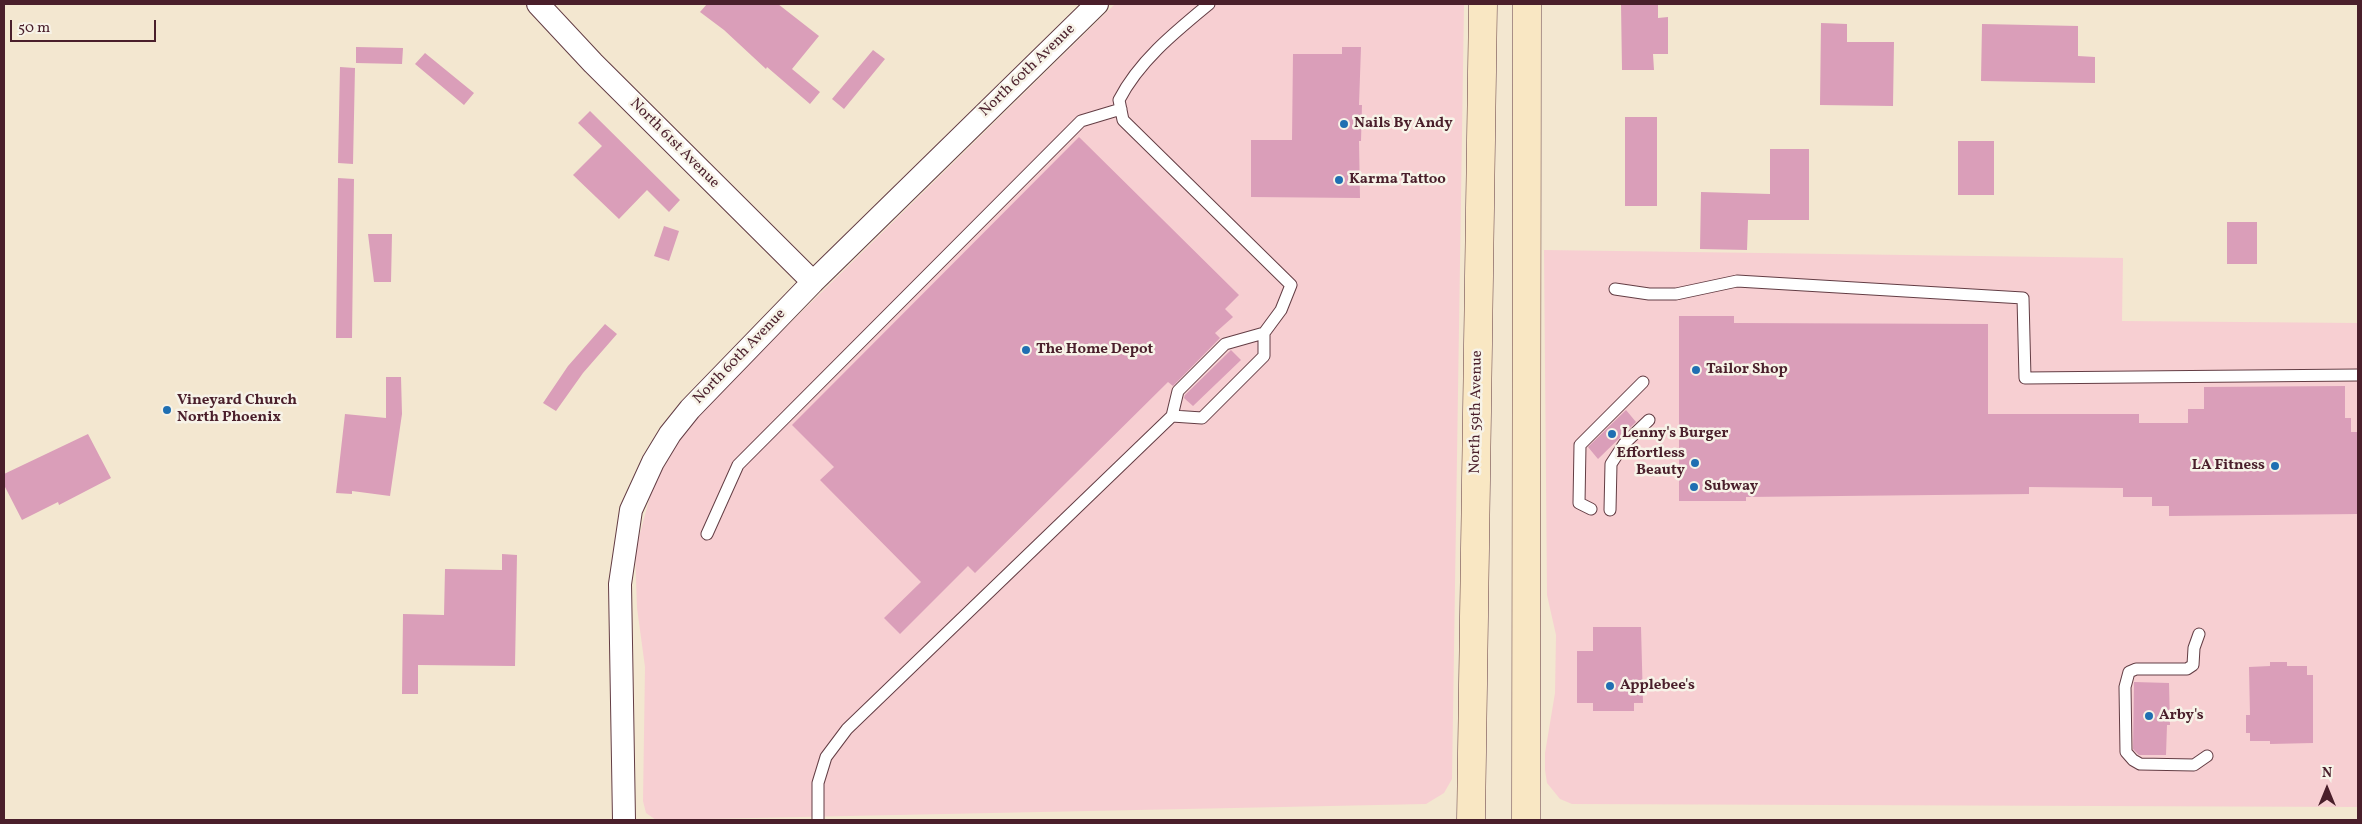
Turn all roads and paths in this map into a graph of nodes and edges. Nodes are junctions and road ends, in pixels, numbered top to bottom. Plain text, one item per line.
1 (538, 4) edge
2 (1097, 4) edge
3 (1208, 4) edge
4 (1483, 4) edge
5 (1527, 4) edge
6 (1121, 109) junction
7 (813, 282) junction
8 (1615, 289) dead end
9 (1264, 333) junction
10 (2358, 375) edge
11 (1643, 382) dead end
12 (1172, 416) junction
13 (1649, 420) dead end
14 (1591, 509) dead end
15 (1610, 510) dead end
16 (707, 534) dead end
17 (2199, 634) dead end
18 (2207, 756) dead end
19 (624, 820) edge
20 (818, 820) edge
21 (1471, 820) edge
22 (1526, 820) edge

1 - 7 street, North 61st Avenue
2 - 7 street, North 60th Avenue
3 - 6 lane
4 - 21 main road, North 59th Avenue
5 - 22 main road
6 - 9 lane
6 - 16 lane
7 - 19 street, North 60th Avenue
8 - 10 lane
9 - 12 lane
9 - 12 lane
11 - 14 lane
12 - 20 lane
13 - 15 lane
17 - 18 lane

